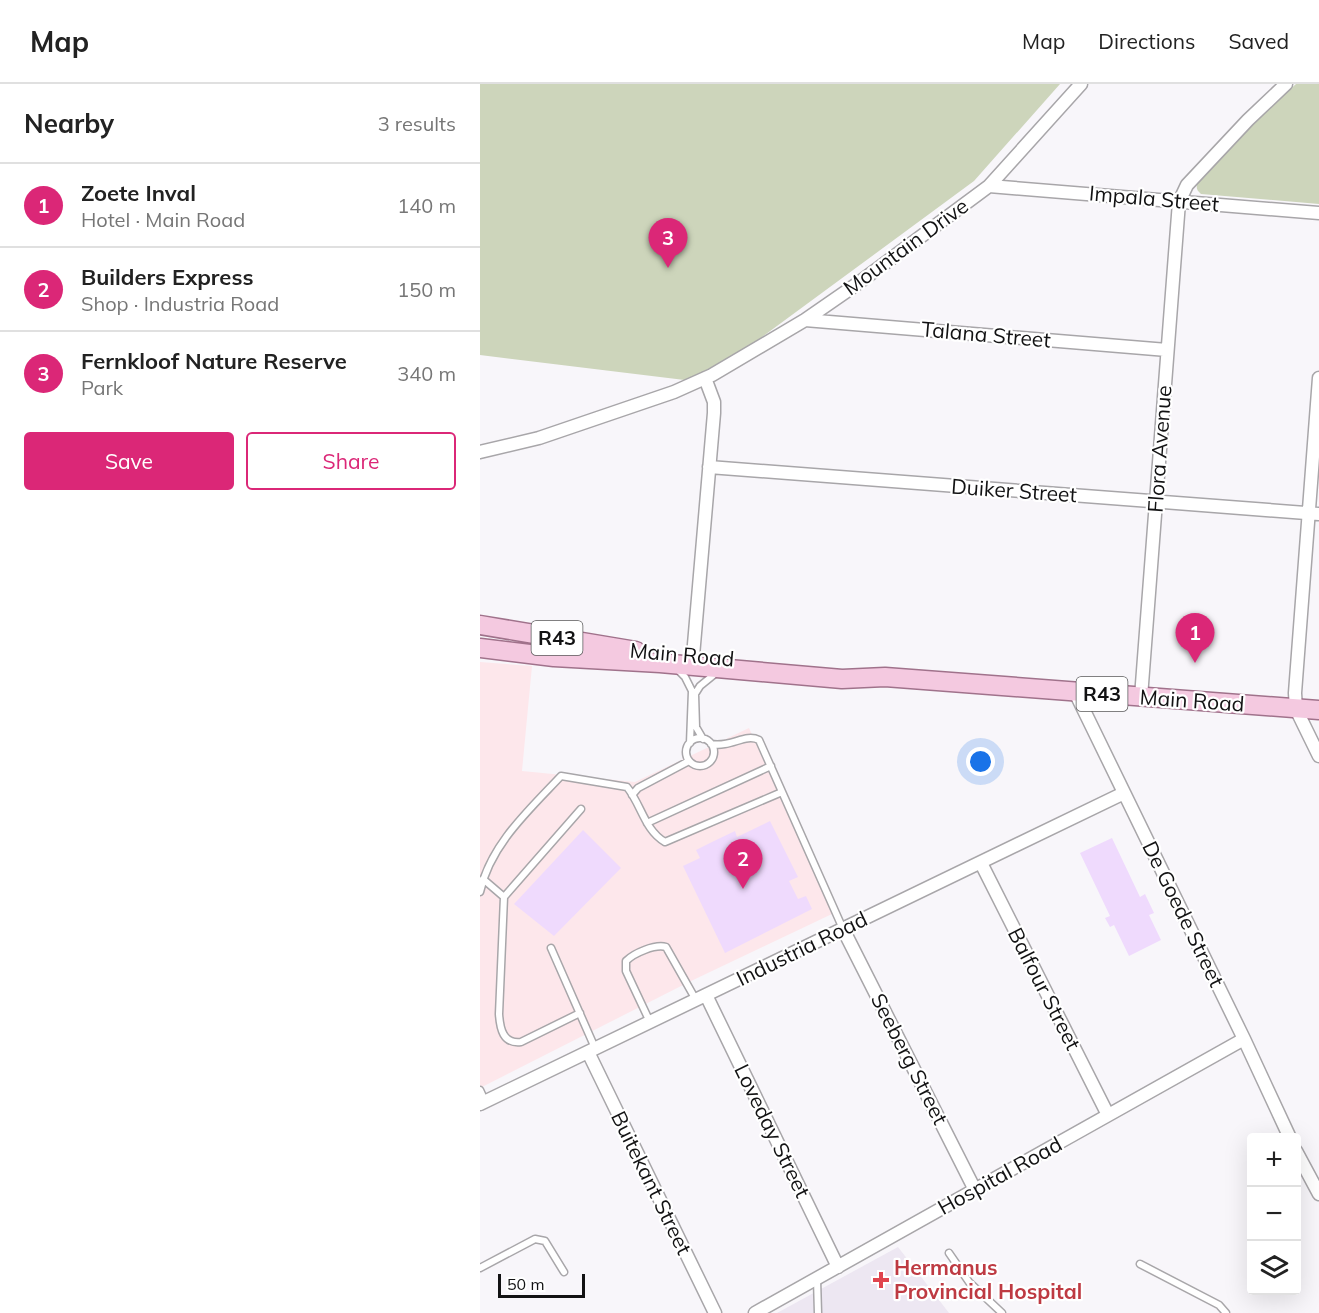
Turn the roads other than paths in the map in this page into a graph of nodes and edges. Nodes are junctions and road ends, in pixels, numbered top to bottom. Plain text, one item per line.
1 (1081, 84) edge
2 (1286, 84) edge
3 (989, 186) junction
4 (1179, 202) junction
5 (1319, 213) edge
6 (805, 320) junction
7 (1167, 350) junction
8 (705, 378) junction
9 (1319, 378) edge
10 (480, 452) edge
11 (709, 467) junction
12 (1156, 501) junction
13 (1314, 514) edge
14 (480, 624) edge
15 (480, 648) edge
16 (693, 656) junction
17 (670, 664) junction
18 (734, 669) junction
19 (885, 677) junction
20 (1075, 692) junction
21 (1141, 697) junction
22 (1296, 708) junction
23 (1319, 710) edge
24 (703, 739) junction
25 (690, 743) junction
26 (711, 744) junction
27 (1319, 756) edge
28 (689, 760) junction
29 (771, 766) junction
30 (782, 792) junction
31 (1125, 794) junction
32 (632, 795) junction
33 (581, 809) dead end
34 (647, 823) junction
35 (981, 863) junction
36 (483, 879) junction
37 (480, 892) edge
38 (504, 897) junction
39 (843, 929) junction
40 (551, 948) dead end
41 (701, 998) junction
42 (580, 1013) junction
43 (650, 1022) junction
44 (1244, 1039) junction
45 (592, 1050) junction
46 (482, 1099) edge
47 (1108, 1115) junction
48 (1288, 1133) edge
49 (1301, 1160) edge
50 (975, 1190) junction
51 (1319, 1194) edge
52 (949, 1253) dead end
53 (1140, 1264) dead end
54 (838, 1267) junction
55 (480, 1268) edge
56 (564, 1272) dead end
57 (817, 1278) junction
58 (715, 1313) edge
59 (755, 1313) edge
60 (818, 1313) edge
61 (1002, 1313) edge
62 (1226, 1313) edge

1 - 3 street, Mountain Drive
2 - 4 street
3 - 4 street, Impala Street
3 - 6 street, Mountain Drive
4 - 5 street, Impala Street
4 - 7 street, Flora Avenue
6 - 7 street, Talana Street
6 - 8 street, Mountain Drive
7 - 12 street, Flora Avenue
8 - 10 street, Mountain Drive
8 - 11 street
9 - 13 street
11 - 12 street, Duiker Street
11 - 16 street
12 - 13 street, Duiker Street
12 - 21 street, Flora Avenue
13 - 22 street
14 - 16 main road, Main Road / R43
15 - 17 main road, Main Road / R43
16 - 19 main road, Main Road / R43
17 - 18 main road, Main Road / R43
17 - 25 lane
18 - 19 main road, Main Road / R43
18 - 24 lane
19 - 20 main road, Main Road / R43
20 - 21 main road, Main Road / R43
20 - 31 street, De Goede Street
21 - 22 main road, Main Road / R43
22 - 23 main road, Main Road / R43
22 - 27 street
24 - 25 lane
24 - 26 lane
25 - 28 lane
26 - 28 lane
26 - 29 lane
28 - 32 lane
29 - 30 lane
29 - 34 lane
30 - 34 lane
30 - 39 lane
31 - 35 street, Industria Road
31 - 44 street, De Goede Street
32 - 34 lane
32 - 36 lane
33 - 38 lane
35 - 39 street, Industria Road
35 - 47 street, Balfour Street
36 - 37 lane
36 - 38 lane
38 - 42 lane
39 - 41 street, Industria Road
39 - 50 street, Seeberg Street
40 - 42 lane
41 - 43 street, Industria Road
41 - 43 lane
41 - 54 street, Loveday Street
42 - 45 lane
43 - 45 street, Industria Road
44 - 47 street, Hospital Road
44 - 48 street, De Goede Street
45 - 46 street, Industria Road
45 - 58 street, Buitekant Street
47 - 50 street, Hospital Road
49 - 51 street
50 - 54 street, Hospital Road
52 - 61 lane
53 - 62 lane
54 - 57 street, Hospital Road
55 - 56 lane
57 - 59 street, Hospital Road
57 - 60 lane

